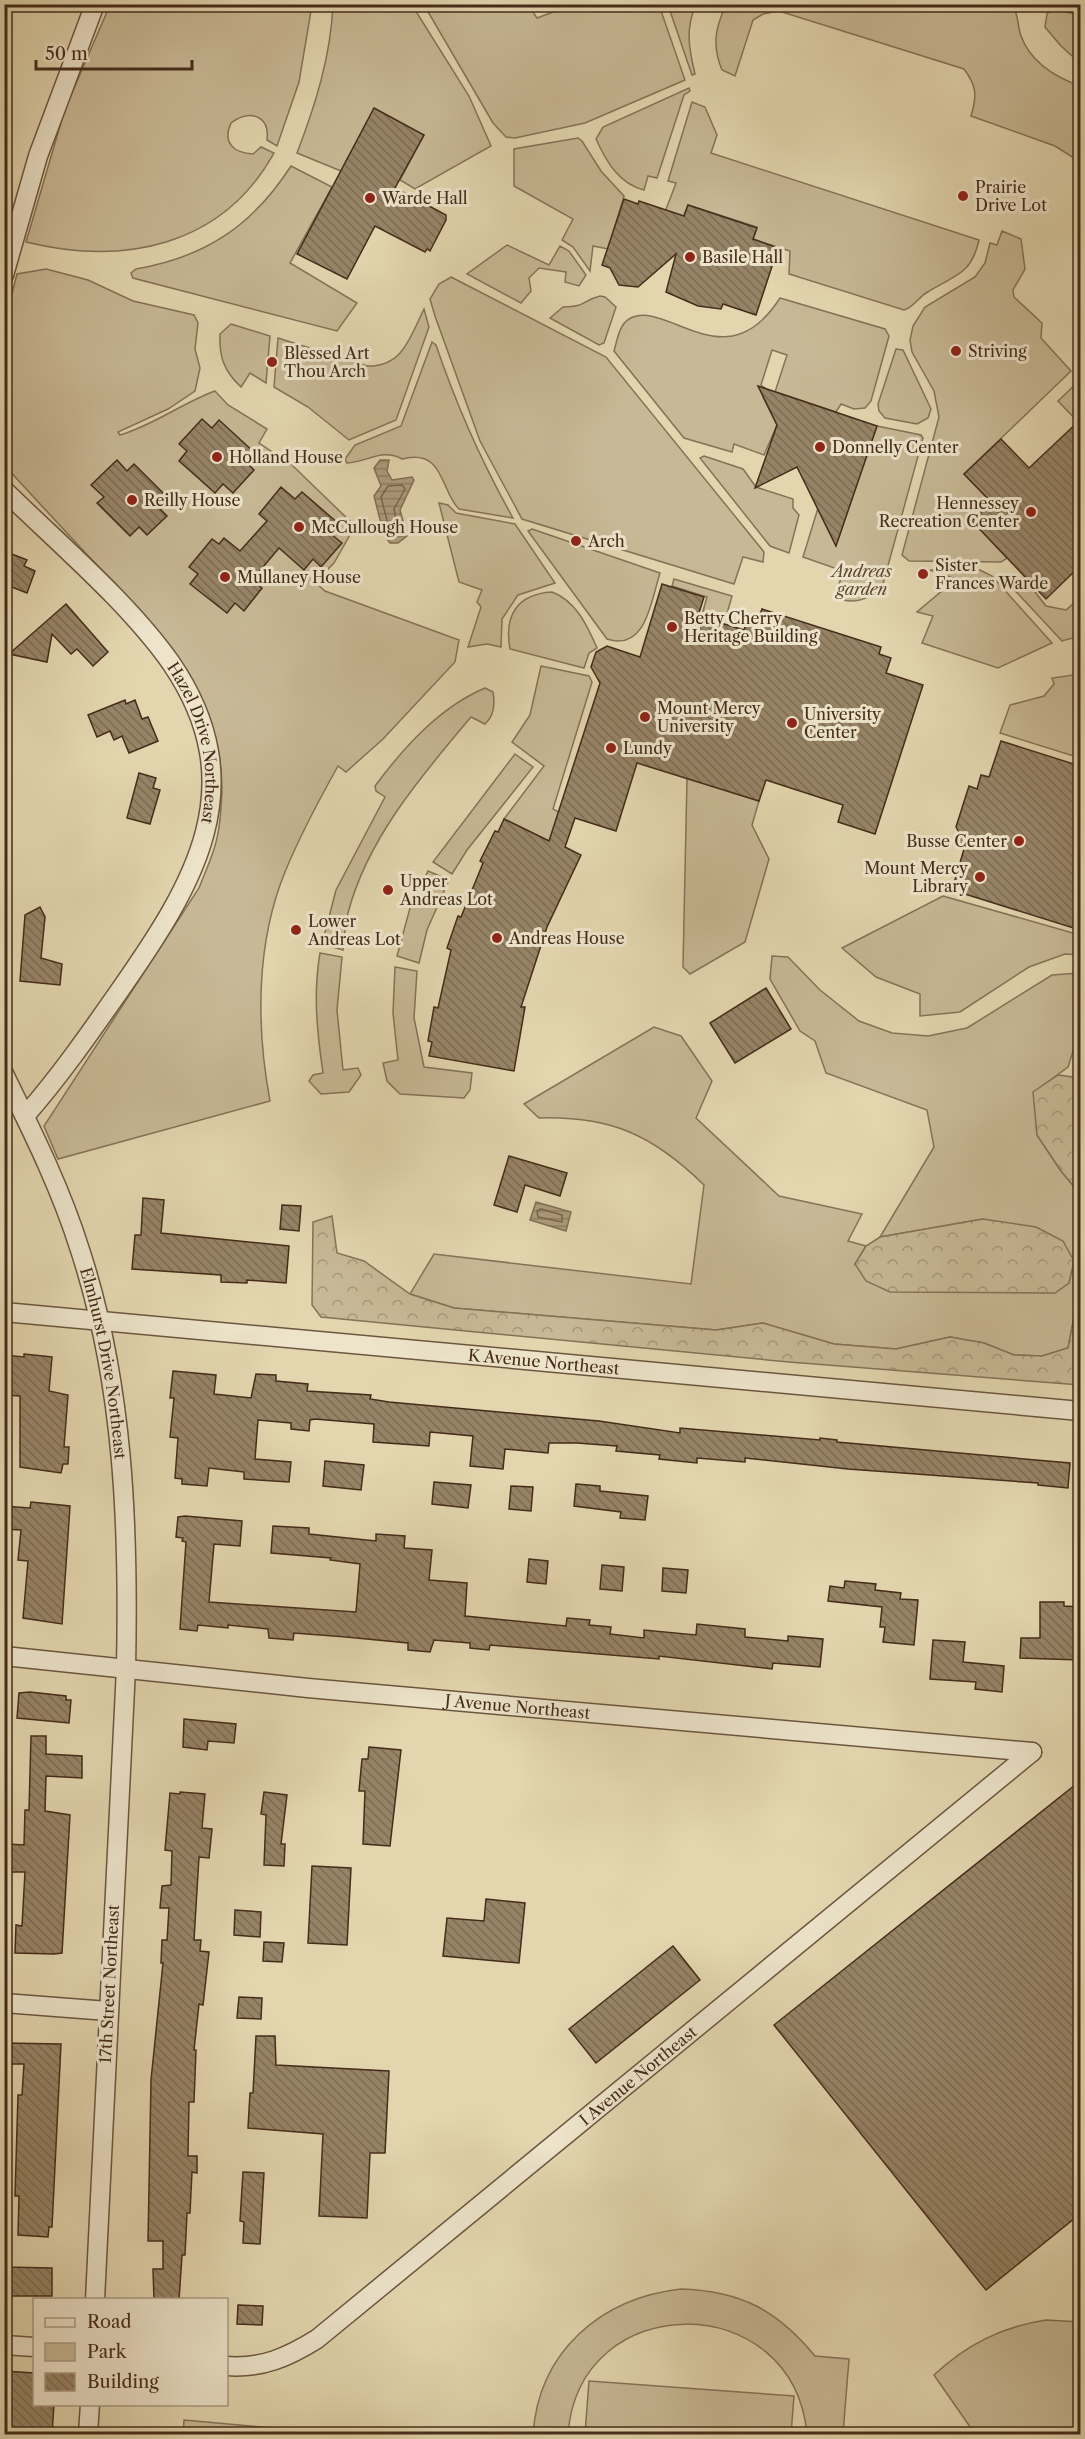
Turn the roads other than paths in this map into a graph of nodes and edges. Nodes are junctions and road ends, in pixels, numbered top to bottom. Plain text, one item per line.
1 (95, 4) edge
2 (4, 274) edge
3 (4, 490) edge
4 (4, 1074) edge
5 (25, 1116) junction
6 (4, 1312) edge
7 (98, 1321) junction
8 (1080, 1411) edge
9 (4, 1656) edge
10 (126, 1668) junction
11 (1032, 1752) joint
12 (4, 2003) edge
13 (108, 2012) junction
14 (95, 2298) edge
15 (4, 2345) edge
16 (33, 2348) edge
17 (228, 2366) edge
18 (90, 2406) edge
19 (88, 2434) edge

1 - 2 street
3 - 5 street, Hazel Drive Northeast
4 - 5 street, Elmhurst Drive Northeast
5 - 7 street, Elmhurst Drive Northeast
6 - 7 street, K Avenue Northeast
7 - 8 street, K Avenue Northeast
7 - 10 street, Elmhurst Drive Northeast
9 - 10 street, J Avenue Northeast
10 - 11 street, J Avenue Northeast
10 - 13 street, 17th Street Northeast
11 - 17 street, I Avenue Northeast
12 - 13 street
13 - 14 street, 17th Street Northeast
15 - 16 street
18 - 19 street

